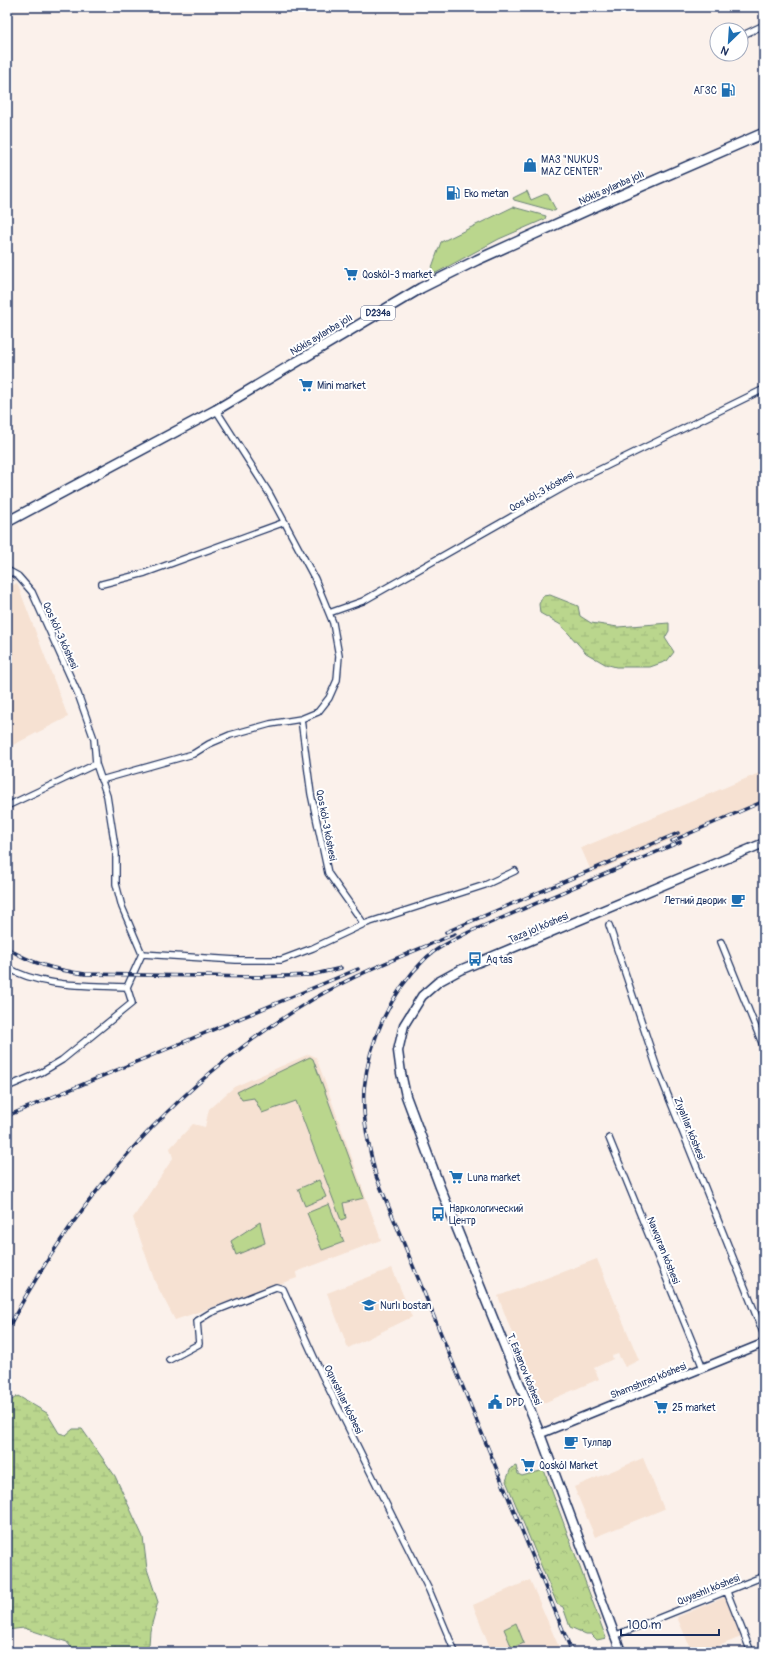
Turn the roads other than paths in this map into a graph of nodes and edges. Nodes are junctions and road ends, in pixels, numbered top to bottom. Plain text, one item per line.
1 (764, 25) edge
2 (749, 32) edge
3 (764, 134) edge
4 (764, 389) edge
5 (216, 410) junction
6 (7, 522) edge
7 (285, 522) junction
8 (7, 570) edge
9 (102, 584) dead end
10 (329, 613) junction
11 (301, 719) junction
12 (96, 764) junction
13 (101, 780) junction
14 (7, 806) edge
15 (764, 843) edge
16 (515, 871) dead end
17 (364, 924) junction
18 (609, 925) dead end
19 (721, 942) dead end
20 (142, 954) junction
21 (7, 966) edge
22 (127, 987) junction
23 (764, 1048) edge
24 (7, 1087) edge
25 (406, 1096) joint
26 (609, 1138) dead end
27 (764, 1335) edge
28 (764, 1343) edge
29 (169, 1360) dead end
30 (703, 1368) junction
31 (540, 1434) junction
32 (764, 1576) edge
33 (727, 1592) junction
34 (614, 1636) junction
35 (455, 1652) edge
36 (620, 1652) edge
37 (751, 1652) edge

1 - 2 street
3 - 5 main road, Nókis aylanba jolı / D234a
4 - 10 street, Qos kól-3 kóshesi
5 - 6 main road, Nókis aylanba jolı / D234a
5 - 7 street
7 - 9 street
7 - 10 street
8 - 12 street, Qos kól-3 kóshesi
10 - 11 street
11 - 13 street
11 - 17 street, Qos kól-3 kóshesi
12 - 13 street, Qos kól-3 kóshesi
12 - 14 street
13 - 20 street, Qos kól-3 kóshesi
15 - 25 main road, Taza jol kóshesi
16 - 17 street
17 - 20 street
18 - 27 street, Zıyalılar kóshesi
19 - 23 street
20 - 22 street
21 - 22 street
22 - 24 street
25 - 31 main road, T. Eshanov kóshesi
26 - 30 street, Nawqıran kóshesi
28 - 30 street, Shamshıraq kóshesi
29 - 35 street, Oqıwshılar kóshesi
30 - 31 street, Shamshıraq kóshesi
31 - 34 main road, T. Eshanov kóshesi
32 - 33 street, Quyashlı kóshesi
33 - 34 street, Quyashlı kóshesi
33 - 37 street
34 - 36 main road, T. Eshanov kóshesi

